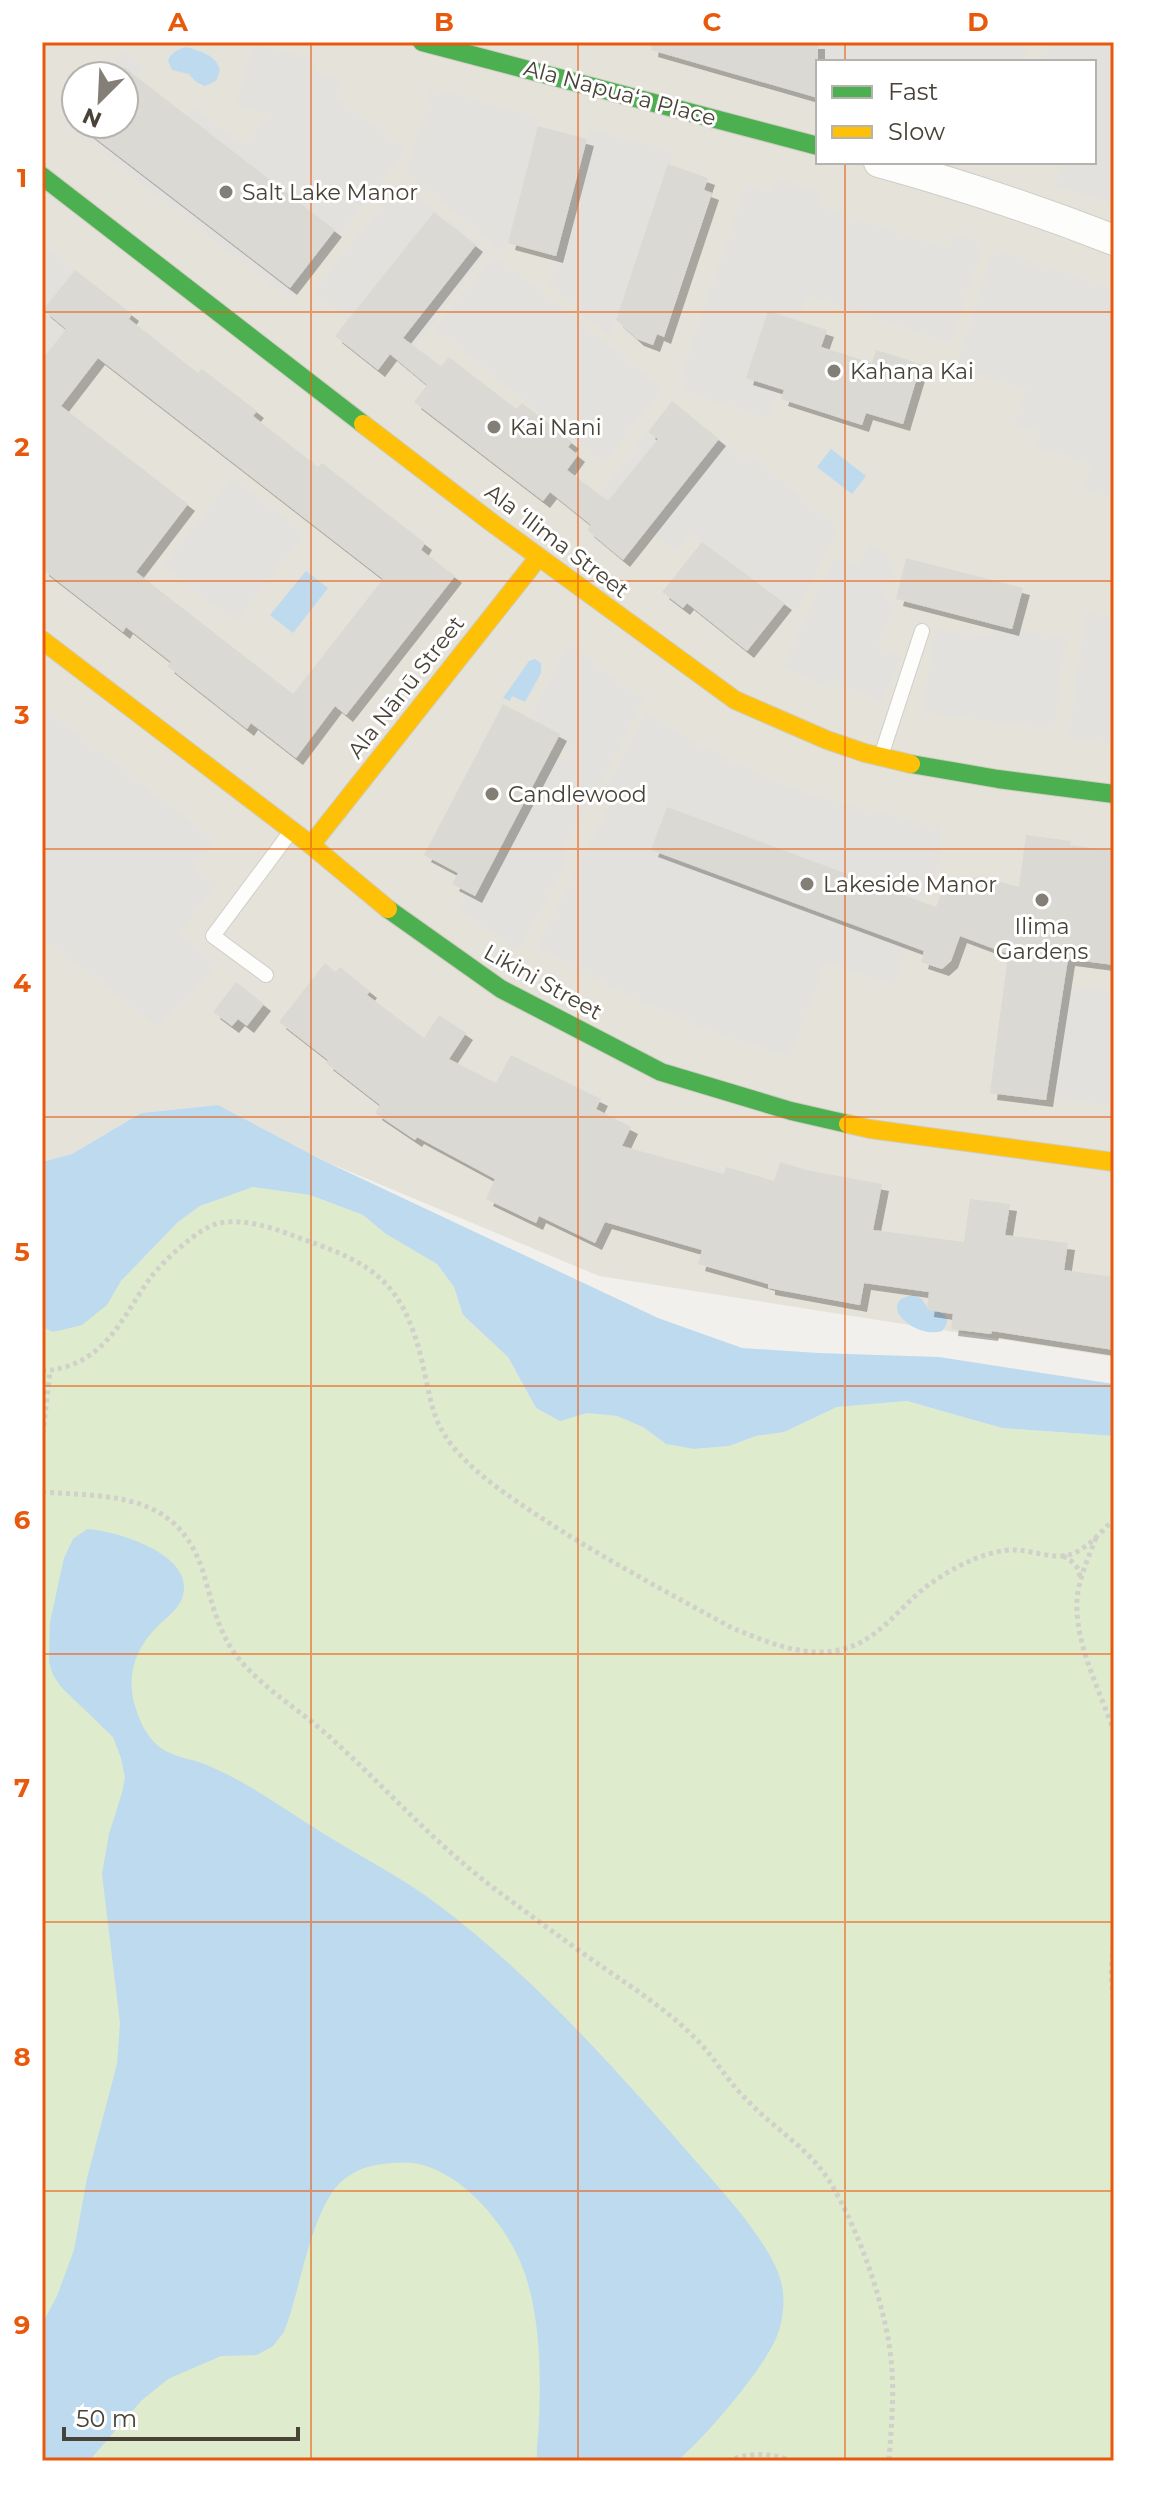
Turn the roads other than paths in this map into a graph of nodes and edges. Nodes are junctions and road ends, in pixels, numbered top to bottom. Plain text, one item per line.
1 (422, 42) edge
2 (816, 145) edge
3 (886, 164) edge
4 (42, 176) edge
5 (1114, 240) edge
6 (538, 558) junction
7 (922, 631) dead end
8 (42, 640) edge
9 (881, 757) junction
10 (1114, 794) edge
11 (292, 831) junction
12 (311, 845) junction
13 (266, 975) dead end
14 (1114, 1162) edge

1 - 2 street, Ala Napuaʻa Place
3 - 5 street
4 - 6 street, Ala ʻIlima Street
6 - 9 street, Ala ʻIlima Street
6 - 12 street, Ala Nānū Street
7 - 9 lane
8 - 11 street, Likini Street
9 - 10 street, Ala ʻIlima Street
11 - 12 street, Likini Street
11 - 13 lane
12 - 14 street, Likini Street

